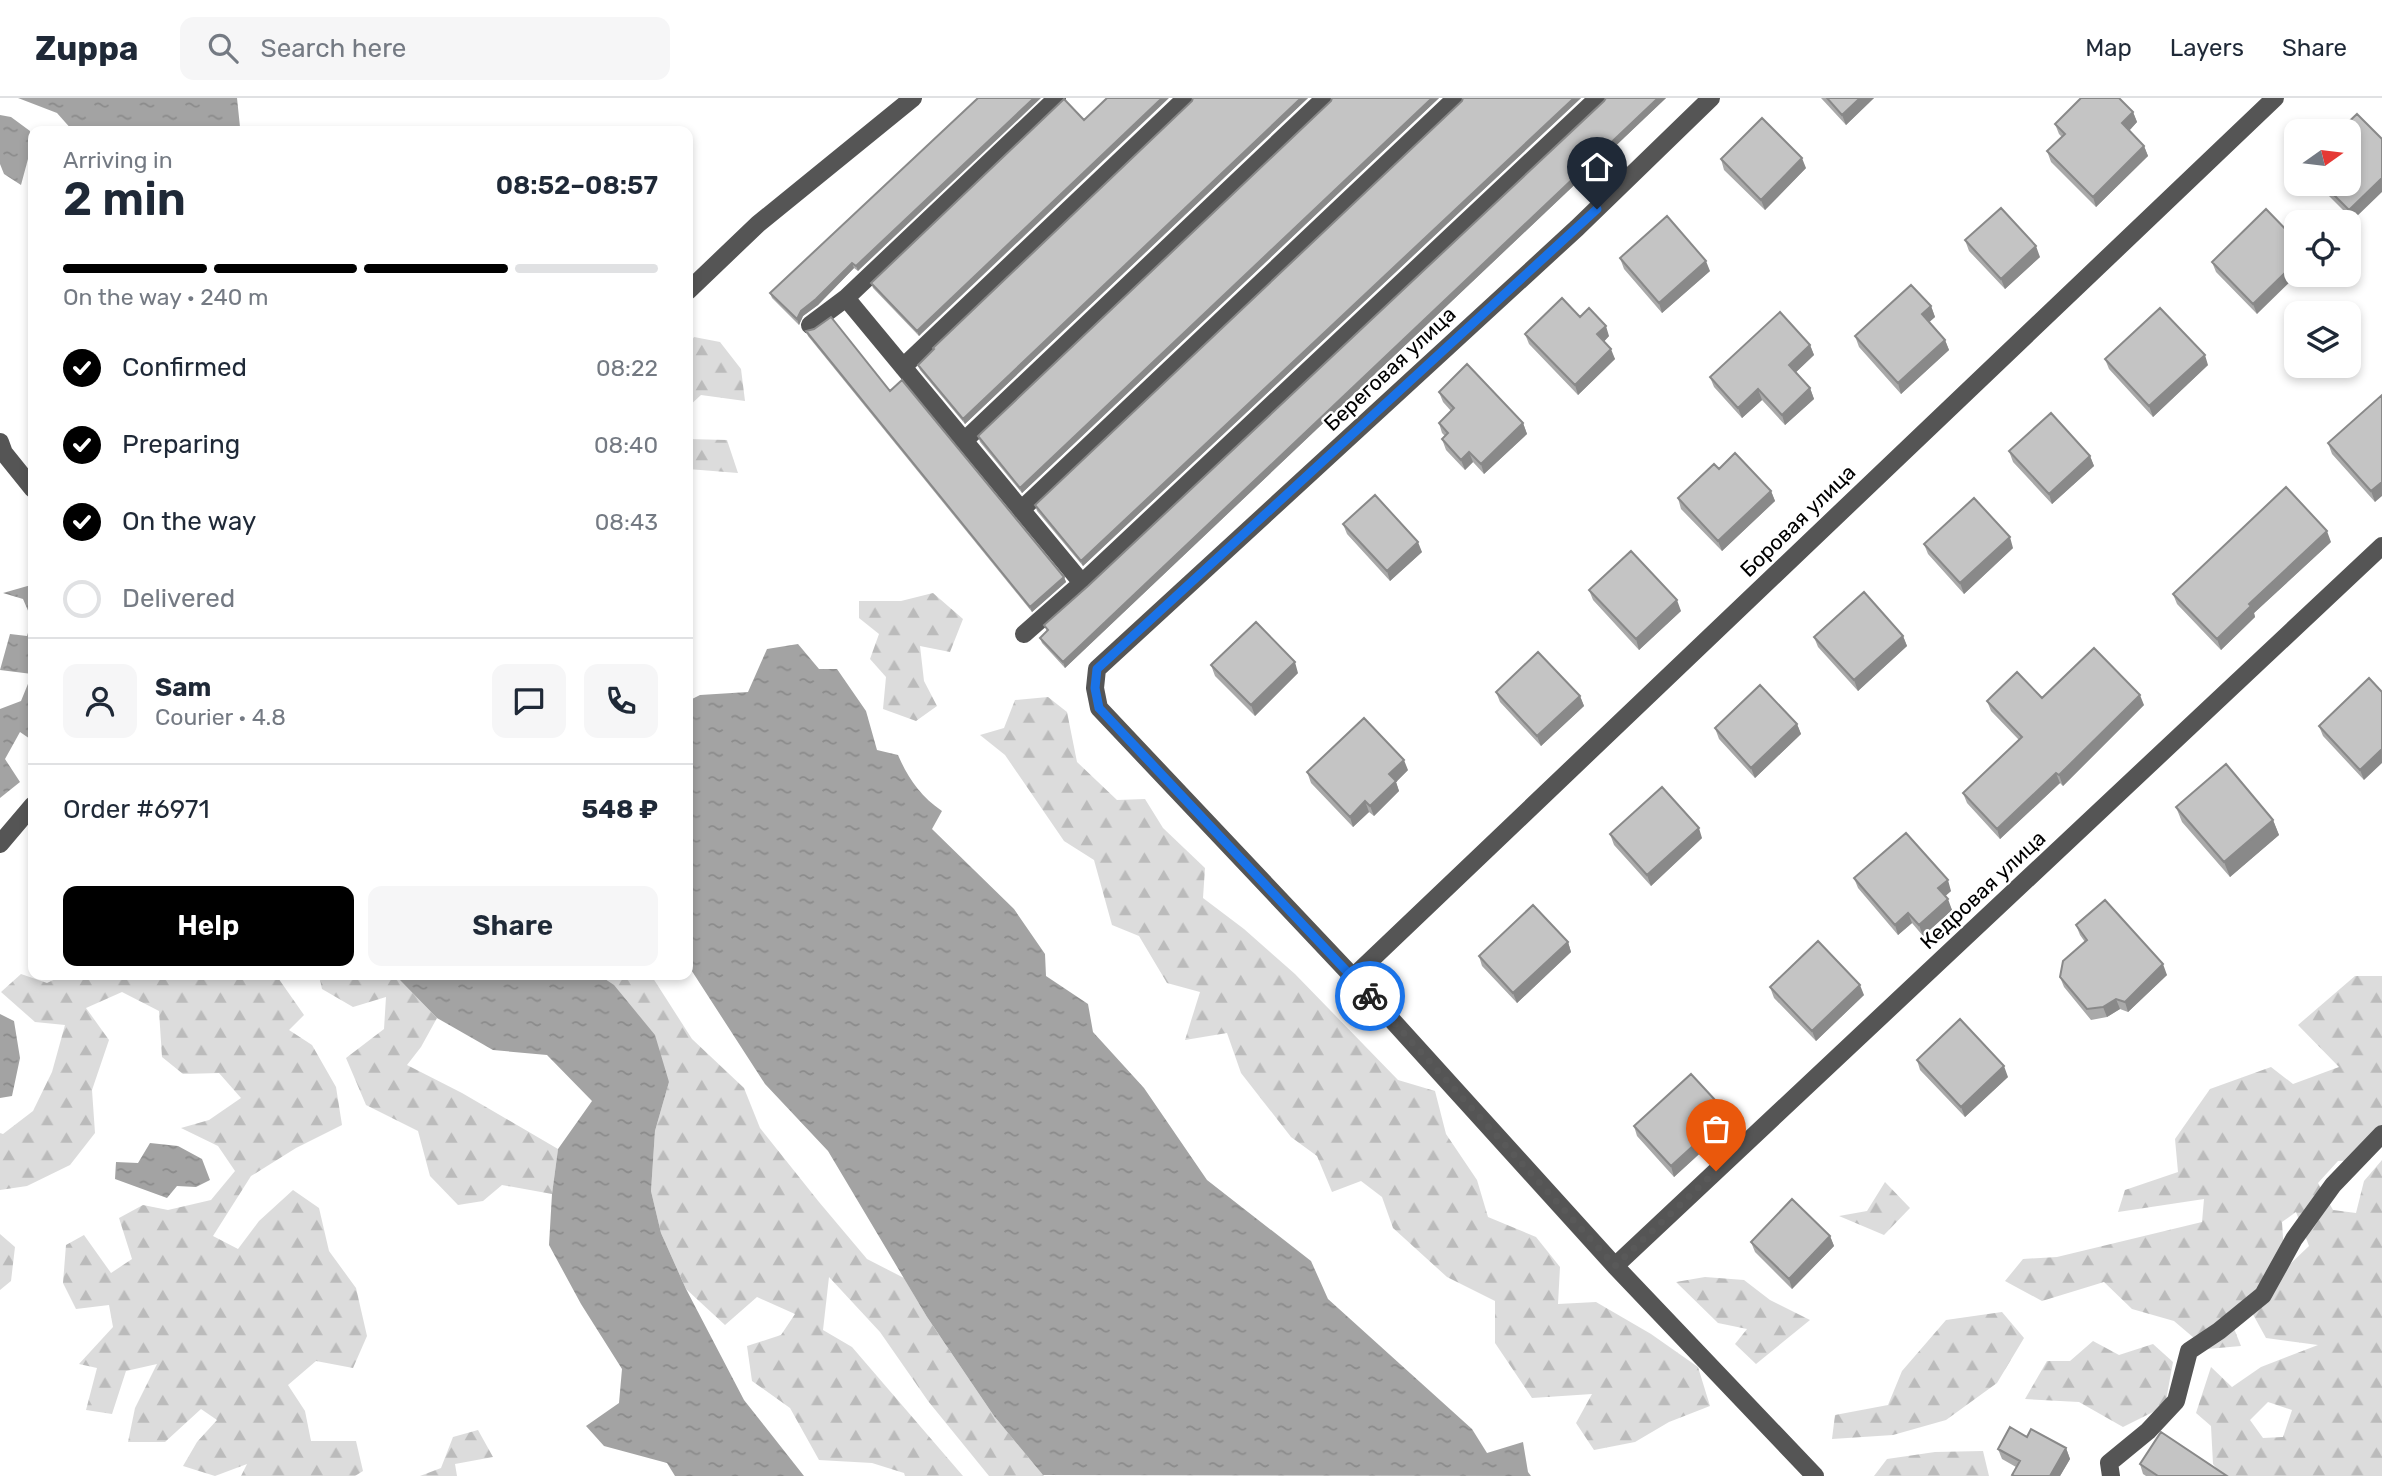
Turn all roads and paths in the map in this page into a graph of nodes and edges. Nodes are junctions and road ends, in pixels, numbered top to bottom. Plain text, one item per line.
1 (912, 98) edge
2 (1057, 98) edge
3 (1186, 98) edge
4 (1325, 98) edge
5 (1456, 98) edge
6 (1598, 98) edge
7 (1711, 98) edge
8 (2275, 98) edge
9 (693, 286) edge
10 (846, 298) junction
11 (810, 325) dead end
12 (902, 367) junction
13 (964, 441) junction
14 (0, 442) edge
15 (28, 483) edge
16 (1021, 510) junction
17 (2382, 546) edge
18 (1083, 583) junction
19 (1024, 634) dead end
20 (28, 811) edge
21 (0, 844) edge
22 (1353, 977) junction
23 (2382, 1134) edge
24 (1615, 1266) junction
25 (1815, 1476) edge
26 (2111, 1476) edge

1 - 9 street
2 - 10 street
3 - 12 street
4 - 13 street
5 - 16 street
6 - 18 street
7 - 22 street, Береговая улица
8 - 22 street, Боровая улица
10 - 11 street
10 - 12 street
12 - 13 street
13 - 16 street
14 - 15 street
16 - 18 street
17 - 24 street, Кедровая улица
18 - 19 street
20 - 21 street
22 - 24 street
23 - 26 street
24 - 25 street

